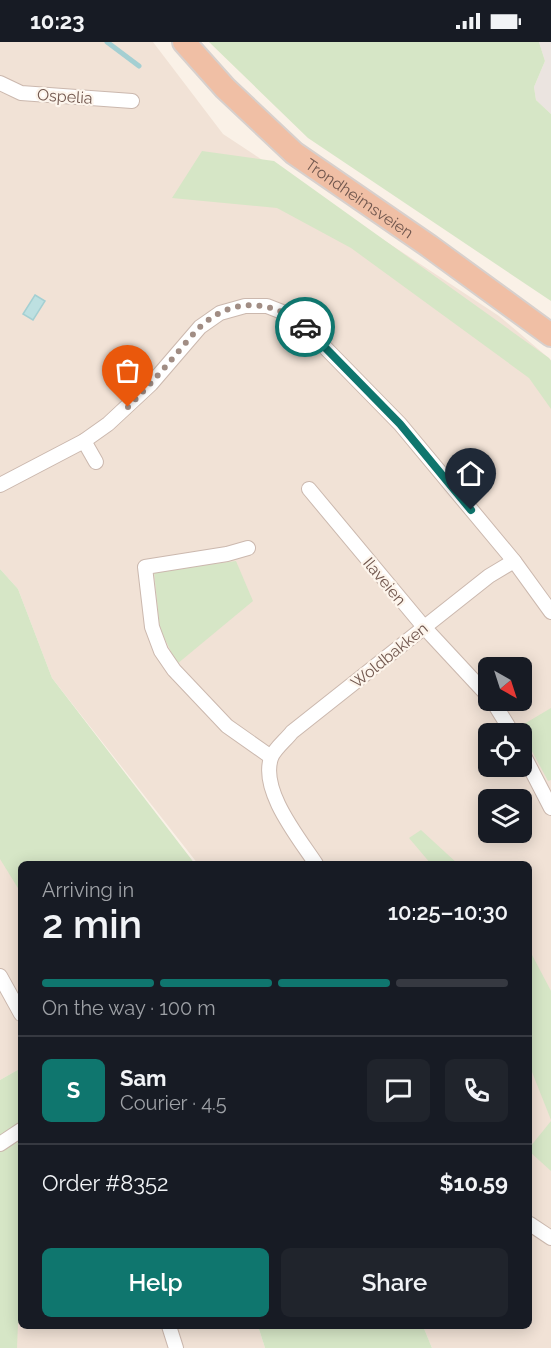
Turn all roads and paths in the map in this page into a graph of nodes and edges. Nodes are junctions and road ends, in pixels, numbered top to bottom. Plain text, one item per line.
1 (184, 42) edge
2 (0, 83) edge
3 (132, 101) dead end
4 (551, 335) edge
5 (84, 441) junction
6 (96, 462) dead end
7 (0, 485) edge
8 (309, 489) dead end
9 (248, 548) dead end
10 (514, 561) junction
11 (551, 612) edge
12 (424, 627) junction
13 (478, 685) edge
14 (271, 757) junction
15 (532, 771) edge
16 (551, 808) edge
17 (314, 861) edge
18 (0, 976) edge
19 (18, 1009) edge
20 (18, 1132) edge
21 (0, 1144) edge
22 (532, 1225) edge
23 (551, 1238) edge
24 (170, 1329) edge
25 (176, 1348) edge

1 - 4 highway, Trondheimsveien
2 - 3 street, Ospelia
5 - 6 street
5 - 7 street
5 - 10 street
8 - 12 street, Ilaveien
9 - 14 street
10 - 11 street
10 - 12 street, Woldbakken
12 - 13 street, Ilaveien
12 - 14 street, Woldbakken
14 - 17 street
15 - 16 street
18 - 19 street
20 - 21 street
22 - 23 street
24 - 25 street

